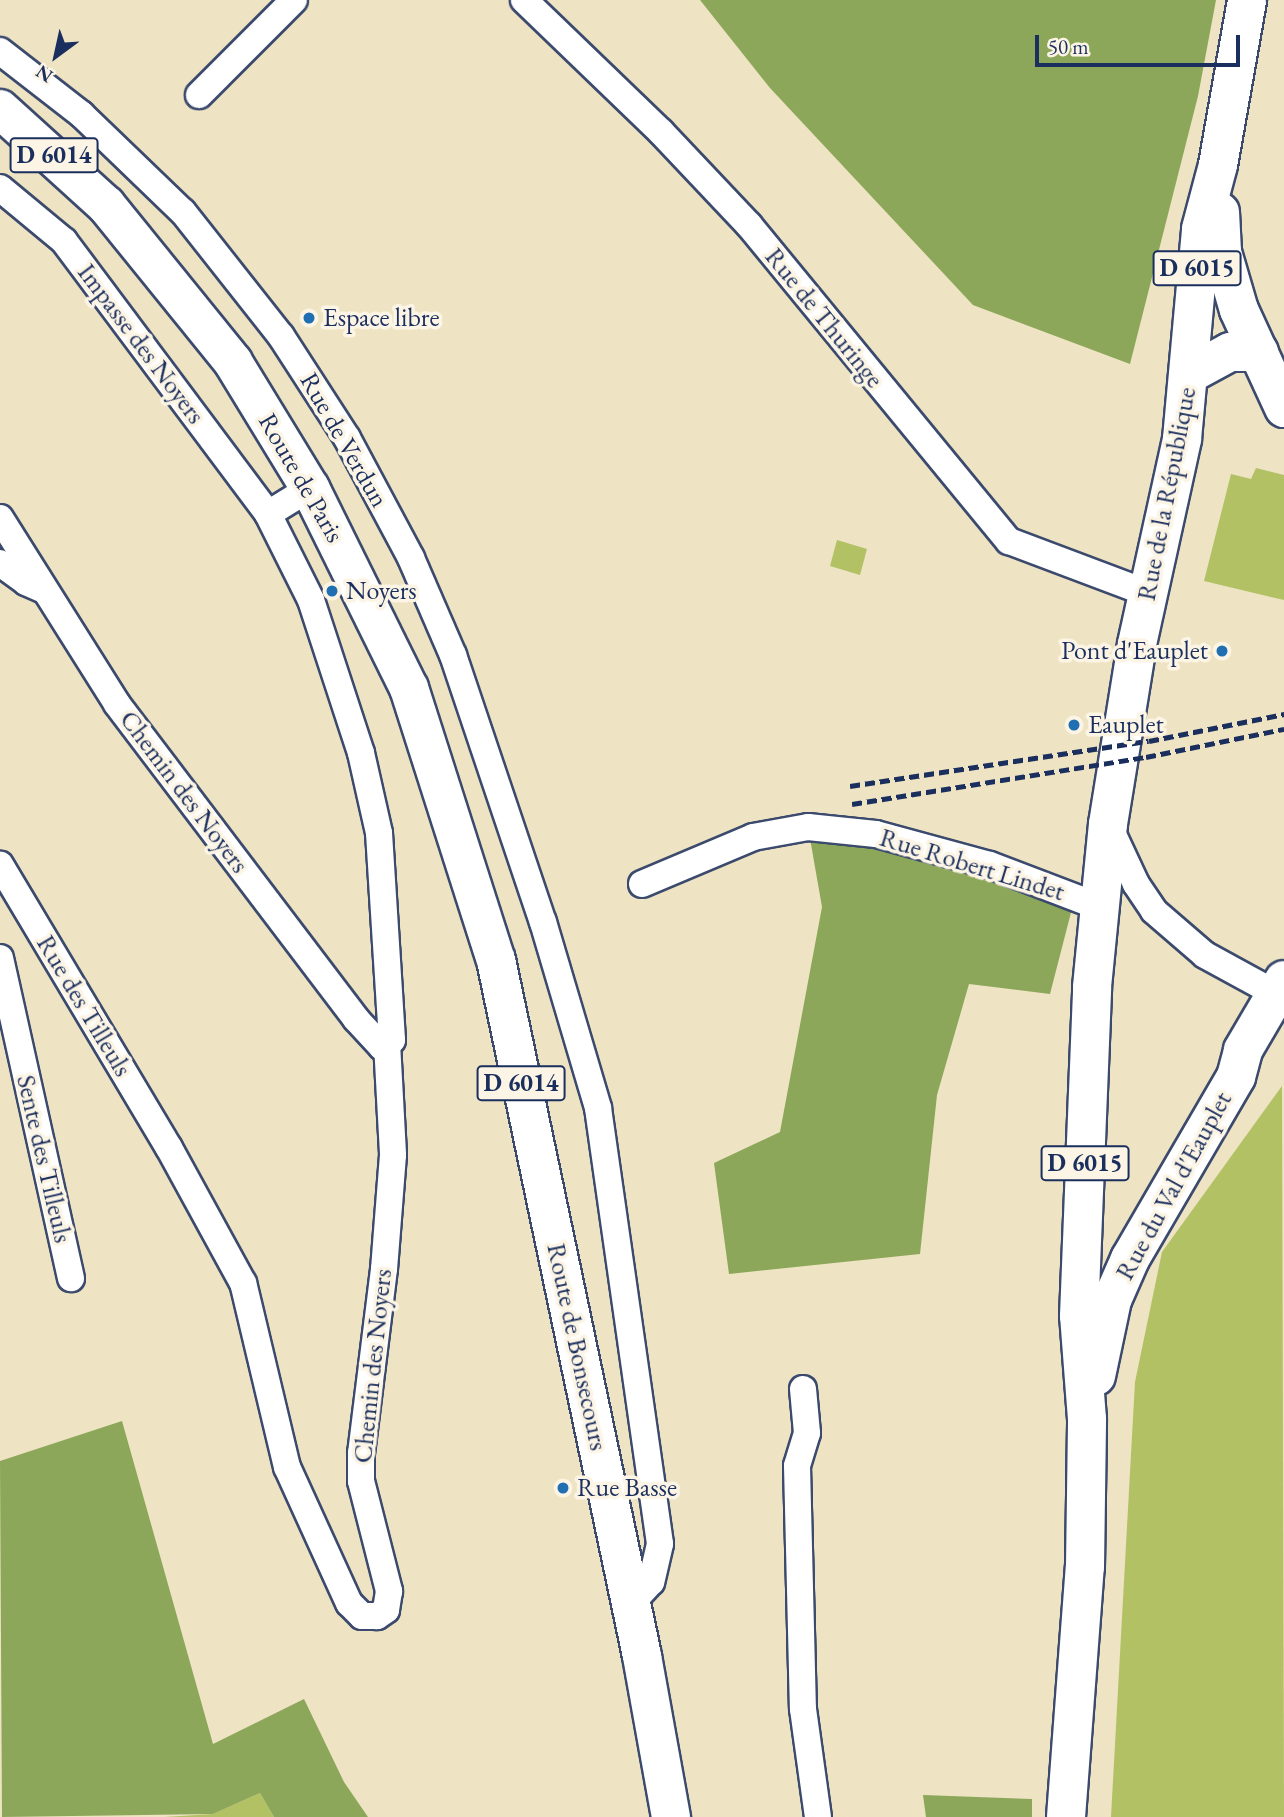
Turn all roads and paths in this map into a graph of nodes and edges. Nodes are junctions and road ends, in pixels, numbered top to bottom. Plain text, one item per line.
1 (294, 0) edge
2 (524, 0) edge
3 (1247, 0) edge
4 (0, 51) edge
5 (199, 95) dead end
6 (0, 109) edge
7 (1219, 165) junction
8 (0, 188) edge
9 (1259, 352) junction
10 (1191, 373) junction
11 (1284, 408) edge
12 (310, 488) junction
13 (268, 514) junction
14 (0, 519) edge
15 (0, 563) edge
16 (44, 590) junction
17 (1147, 593) junction
18 (1108, 824) junction
19 (0, 864) edge
20 (642, 884) dead end
21 (1100, 907) junction
22 (0, 958) edge
23 (496, 960) joint
24 (1282, 991) edge
25 (1284, 1034) edge
26 (387, 1043) junction
27 (1236, 1077) junction
28 (169, 1148) joint
29 (71, 1278) dead end
30 (803, 1389) dead end
31 (1087, 1419) junction
32 (629, 1606) junction
33 (671, 1817) edge
34 (818, 1817) edge
35 (1066, 1817) edge

1 - 5 street
2 - 17 street, Rue de Thuringe
3 - 7 main road, Rue de la République / D 6015
4 - 32 street, Rue de Verdun
6 - 12 main road, Route de Paris / D 6014
7 - 9 main road, Rue de la République / D 6015
7 - 10 main road, Rue de la République / D 6015
8 - 13 street, Impasse des Noyers
9 - 10 main road
9 - 11 main road, Rue de la République / D 6015
10 - 17 main road, Rue de la République / D 6015
12 - 13 street
12 - 23 main road, Route de Paris / D 6014
13 - 26 street, Chemin des Noyers
14 - 16 street, Chemin des Noyers
15 - 16 street
16 - 26 street, Chemin des Noyers
17 - 18 main road, Rue de la République / D 6015
18 - 21 main road, Rue de la République / D 6015
18 - 24 street
19 - 28 street, Rue des Tilleuls
20 - 21 street, Rue Robert Lindet
21 - 31 main road, Rue du Val d'Eauplet / D 6015
22 - 29 street, Sente des Tilleuls
23 - 32 main road, Route de Bonsecours / D 6014
24 - 27 main road, Rue du Val d'Eauplet / D 6015
25 - 27 main road
26 - 28 street, Chemin des Noyers
27 - 31 main road, Rue du Val d'Eauplet / D 6015
30 - 34 street
31 - 35 main road, D 6015
32 - 33 main road, Route de Bonsecours / D 6014

